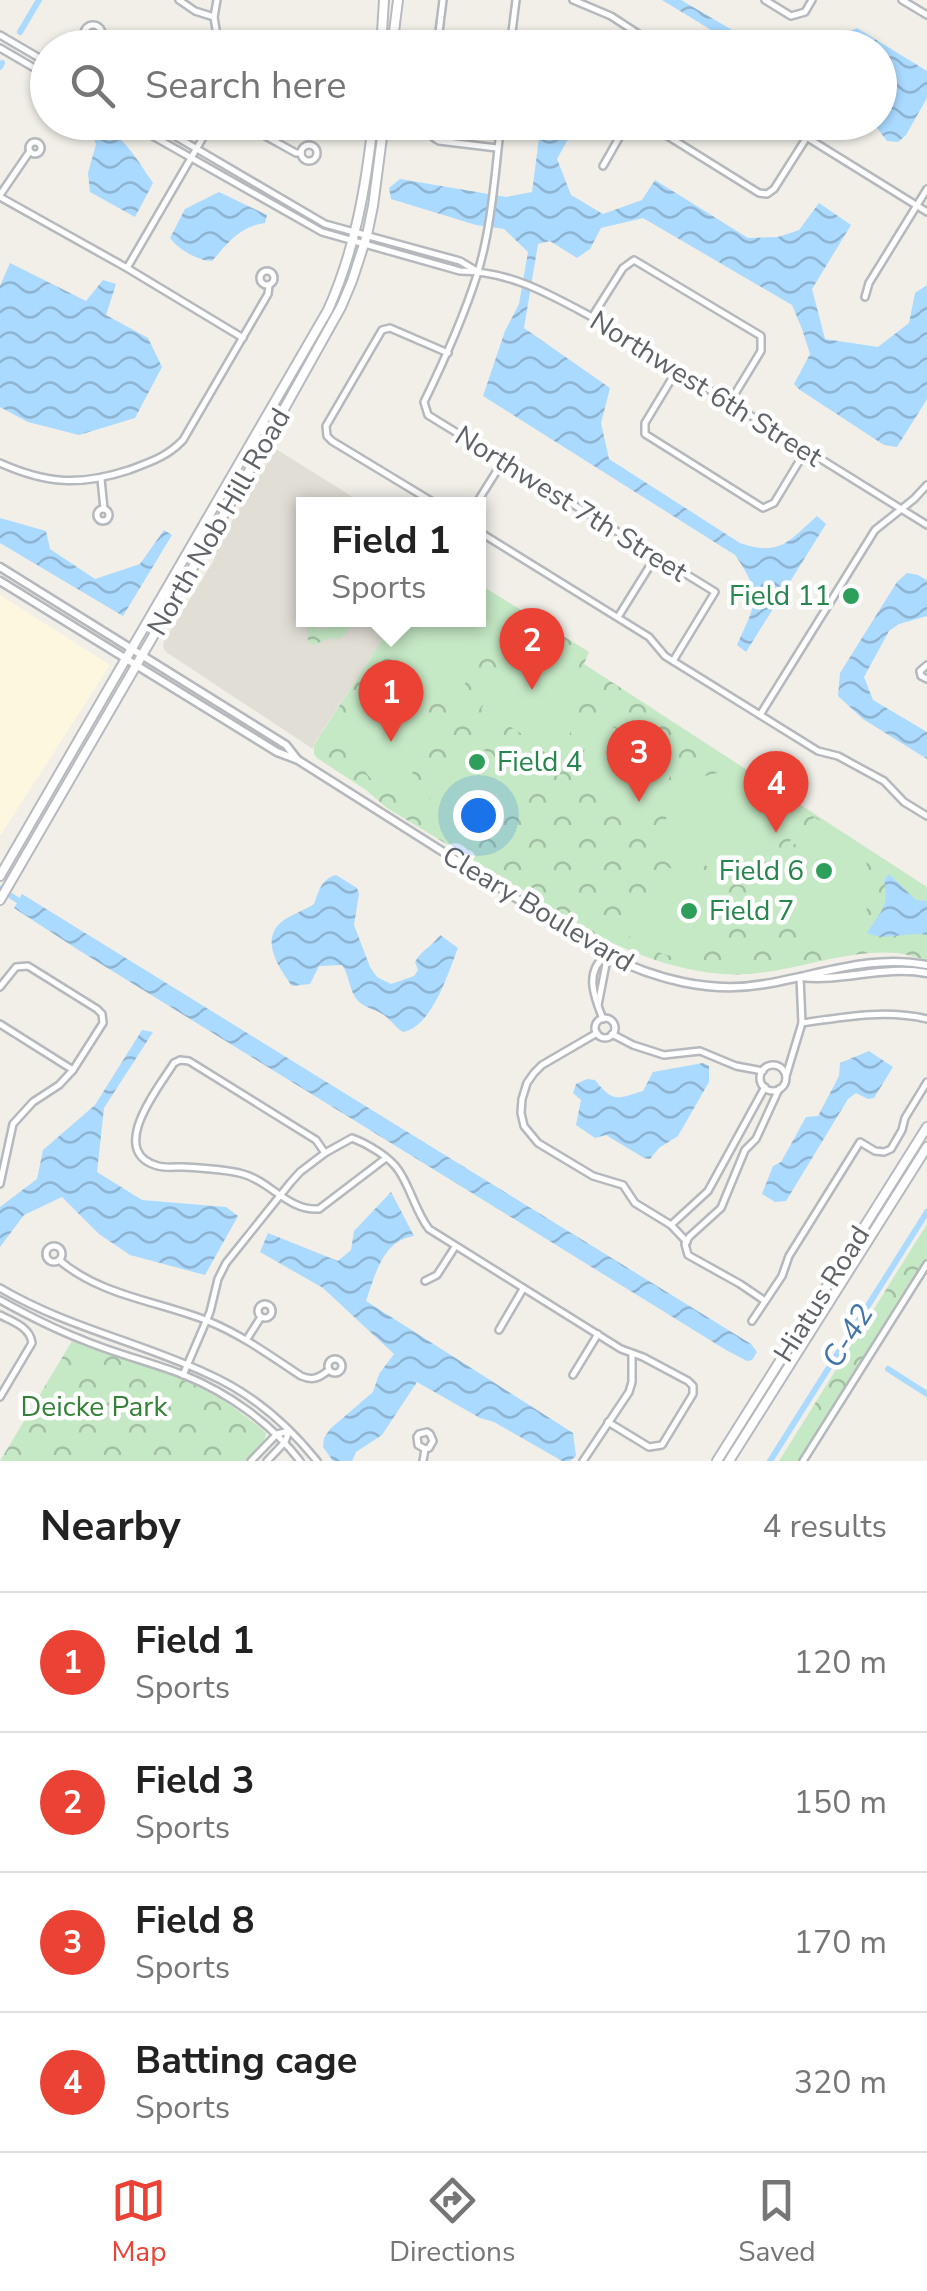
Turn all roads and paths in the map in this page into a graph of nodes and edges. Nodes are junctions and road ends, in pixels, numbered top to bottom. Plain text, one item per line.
1 (179, 0) edge
2 (217, 0) edge
3 (384, 0) edge
4 (398, 0) edge
5 (443, 0) edge
6 (516, 0) edge
7 (574, 0) edge
8 (764, 0) edge
9 (812, 0) edge
10 (902, 0) edge
11 (927, 15) edge
12 (214, 18) junction
13 (216, 30) edge
14 (382, 30) edge
15 (394, 30) edge
16 (440, 30) edge
17 (512, 30) edge
18 (632, 30) edge
19 (0, 35) edge
20 (0, 48) edge
21 (30, 52) edge
22 (30, 66) edge
23 (159, 140) edge
24 (181, 140) edge
25 (201, 140) edge
26 (273, 140) edge
27 (371, 140) edge
28 (382, 140) edge
29 (437, 140) edge
30 (499, 140) edge
31 (618, 140) edge
32 (674, 140) edge
33 (804, 140) edge
34 (811, 140) edge
35 (498, 148) junction
36 (196, 149) junction
37 (30, 151) dead end
38 (300, 153) dead end
39 (191, 159) junction
40 (604, 166) dead end
41 (927, 189) edge
42 (0, 196) edge
43 (916, 204) junction
44 (927, 212) edge
45 (354, 237) junction
46 (366, 240) junction
47 (127, 268) junction
48 (478, 272) junction
49 (268, 285) dead end
50 (865, 298) dead end
51 (592, 317) junction
52 (242, 338) junction
53 (448, 353) junction
54 (677, 370) junction
55 (730, 402) junction
56 (806, 450) junction
57 (503, 462) junction
58 (0, 463) edge
59 (101, 479) junction
60 (927, 485) edge
61 (424, 497) edge
62 (480, 497) edge
63 (104, 509) dead end
64 (900, 509) junction
65 (927, 525) edge
66 (486, 536) edge
67 (656, 556) junction
68 (0, 567) edge
69 (0, 581) edge
70 (618, 618) junction
71 (131, 649) junction
72 (141, 656) junction
73 (125, 659) junction
74 (673, 660) junction
75 (927, 664) edge
76 (136, 665) junction
77 (927, 679) edge
78 (760, 714) junction
79 (298, 760) junction
80 (927, 816) edge
81 (0, 876) edge
82 (0, 900) edge
83 (606, 954) junction
84 (927, 965) edge
85 (927, 974) edge
86 (800, 977) junction
87 (0, 987) edge
88 (603, 1019) junction
89 (927, 1019) edge
90 (802, 1022) junction
91 (0, 1024) edge
92 (597, 1033) junction
93 (612, 1034) junction
94 (73, 1070) junction
95 (763, 1071) junction
96 (786, 1076) junction
97 (927, 1082) edge
98 (765, 1087) junction
99 (779, 1089) junction
100 (927, 1127) edge
101 (927, 1147) edge
102 (326, 1153) junction
103 (386, 1158) junction
104 (2, 1159) edge
105 (0, 1184) edge
106 (280, 1196) junction
107 (671, 1225) junction
108 (687, 1242) junction
109 (456, 1247) junction
110 (59, 1260) dead end
111 (927, 1264) edge
112 (919, 1277) junction
113 (425, 1281) dead end
114 (927, 1282) edge
115 (0, 1288) edge
116 (524, 1289) junction
117 (0, 1300) edge
118 (764, 1301) junction
119 (0, 1316) edge
120 (261, 1317) dead end
121 (206, 1320) junction
122 (752, 1321) dead end
123 (498, 1330) dead end
124 (598, 1334) junction
125 (247, 1340) junction
126 (632, 1354) junction
127 (188, 1365) junction
128 (329, 1370) dead end
129 (183, 1375) junction
130 (573, 1376) dead end
131 (1, 1392) edge
132 (608, 1422) junction
133 (290, 1431) junction
134 (277, 1434) junction
135 (285, 1442) junction
136 (425, 1449) dead end
137 (252, 1461) edge
138 (268, 1461) edge
139 (300, 1461) edge
140 (316, 1461) edge
141 (424, 1461) edge
142 (583, 1461) edge
143 (717, 1461) edge
144 (729, 1461) edge
145 (803, 1461) edge

1 - 12 street
2 - 12 street
3 - 14 main road
4 - 15 main road
5 - 16 street
6 - 17 street
7 - 18 street
8 - 9 street
10 - 11 street
12 - 13 street
19 - 21 street
20 - 22 street
23 - 39 street
24 - 36 street
25 - 36 street
26 - 38 street
27 - 45 main road, North Nob Hill Road
28 - 46 main road, North Nob Hill Road
29 - 35 street
30 - 35 street
31 - 40 street
32 - 33 street
34 - 43 street
35 - 48 street
36 - 39 street
36 - 45 street
37 - 42 street
39 - 45 street
39 - 47 street
41 - 43 street
42 - 47 street
43 - 44 street
43 - 50 street
45 - 46 street, Northwest 6th Street
45 - 71 main road, North Nob Hill Road
46 - 48 street, Northwest 6th Street
46 - 72 main road, North Nob Hill Road
47 - 52 street
48 - 51 street, Northwest 6th Street
48 - 53 street
49 - 52 street
51 - 54 street, Northwest 6th Street
51 - 55 street
52 - 59 street
53 - 57 street, Northwest 7th Street
53 - 61 street
54 - 55 street, Northwest 6th Street
54 - 56 street
55 - 56 street, Northwest 6th Street
56 - 64 street, Northwest 6th Street
57 - 62 street
57 - 67 street, Northwest 7th Street
58 - 59 street
59 - 63 street
60 - 64 street
64 - 65 street, Northwest 6th Street
64 - 78 street
66 - 70 street
67 - 70 street
67 - 74 street, Northwest 7th Street
68 - 71 street, Cleary Boulevard
69 - 73 street, Cleary Boulevard
70 - 74 street
71 - 72 street, Cleary Boulevard
71 - 73 main road, North Nob Hill Road
72 - 76 main road, North Nob Hill Road
72 - 79 street, Cleary Boulevard
73 - 76 street, Cleary Boulevard
73 - 81 main road, North Nob Hill Road
74 - 78 street
75 - 77 street
76 - 79 street, Cleary Boulevard
76 - 82 main road, North Nob Hill Road
78 - 80 street
79 - 83 street, Cleary Boulevard
83 - 86 street, Cleary Boulevard
83 - 88 street
84 - 86 street, Cleary Boulevard
85 - 86 street, Cleary Boulevard
86 - 90 street
87 - 94 street
88 - 92 street
88 - 93 street
89 - 90 street
90 - 96 street
91 - 94 street
92 - 93 street
92 - 107 street
93 - 95 street
94 - 104 street
95 - 96 street
95 - 98 street
96 - 99 street
97 - 118 street
98 - 99 street
98 - 107 street
99 - 108 street
100 - 143 main road, Hiatus Road
101 - 144 main road, Hiatus Road
102 - 103 street
102 - 106 street
102 - 106 street
103 - 106 street
103 - 109 street
104 - 105 street
106 - 121 street
107 - 108 street
108 - 118 street
109 - 113 street
109 - 116 street
110 - 121 street
111 - 112 street
112 - 114 street
112 - 145 street
115 - 127 street
116 - 123 street
116 - 124 street
117 - 129 street
118 - 122 street
119 - 131 street
120 - 125 street
121 - 125 street
121 - 127 street
124 - 126 street
124 - 130 street
125 - 128 street
126 - 132 street
126 - 132 street
127 - 129 street
127 - 133 street
129 - 134 street
132 - 142 street
133 - 134 street
133 - 135 street
133 - 140 street
134 - 135 street
134 - 137 street
135 - 138 street
135 - 139 street
136 - 141 street

